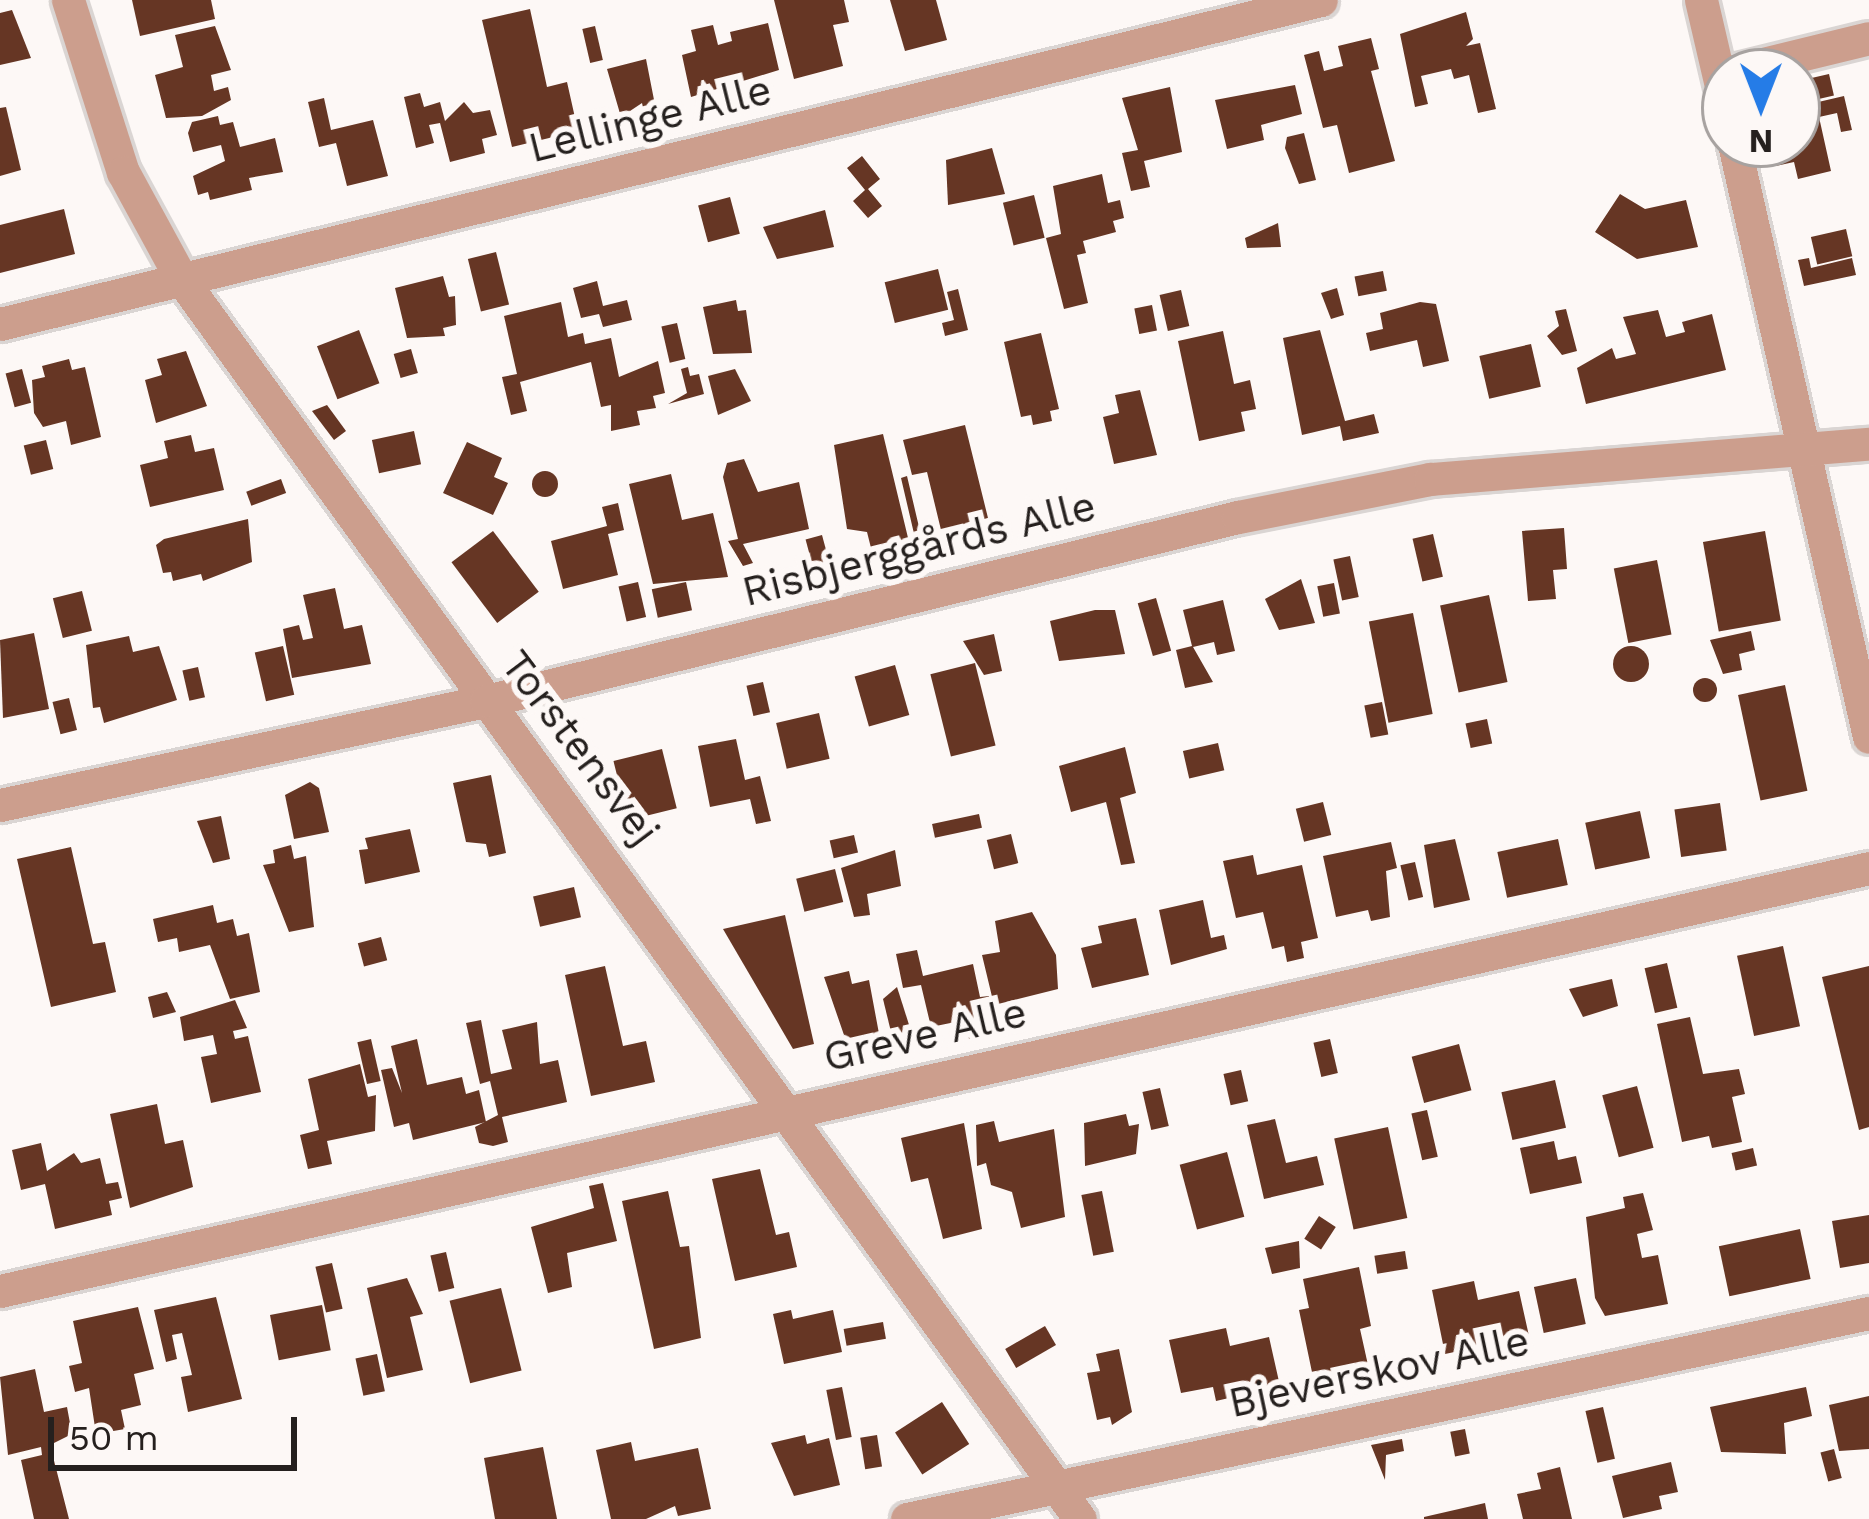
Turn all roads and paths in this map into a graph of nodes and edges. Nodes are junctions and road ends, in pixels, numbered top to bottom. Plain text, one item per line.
1 (68, 0) edge
2 (1321, 0) edge
3 (1702, 0) edge
4 (1869, 38) edge
5 (1715, 48) edge
6 (1821, 52) edge
7 (1739, 168) edge
8 (182, 280) junction
9 (0, 324) edge
10 (1869, 444) edge
11 (1803, 447) junction
12 (487, 700) junction
13 (1869, 736) edge
14 (0, 805) edge
15 (1869, 868) edge
16 (791, 1112) junction
17 (0, 1291) edge
18 (1869, 1313) edge
19 (1057, 1487) junction
20 (907, 1519) edge
21 (1081, 1519) edge

1 - 8 street, Torstensvej
2 - 8 street, Lellinge Alle
3 - 5 street
4 - 6 street
7 - 11 street
8 - 9 street, Lellinge Alle
8 - 12 street, Torstensvej
10 - 11 street, Risbjerggårds Alle
11 - 12 street, Risbjerggårds Alle
11 - 13 street
12 - 14 street, Risbjerggårds Alle
12 - 16 street, Torstensvej
15 - 16 street, Greve Alle
16 - 17 street, Greve Alle
16 - 19 street, Torstensvej
18 - 19 street, Bjeverskov Alle
19 - 20 street, Bjeverskov Alle
19 - 21 street, Torstensvej

